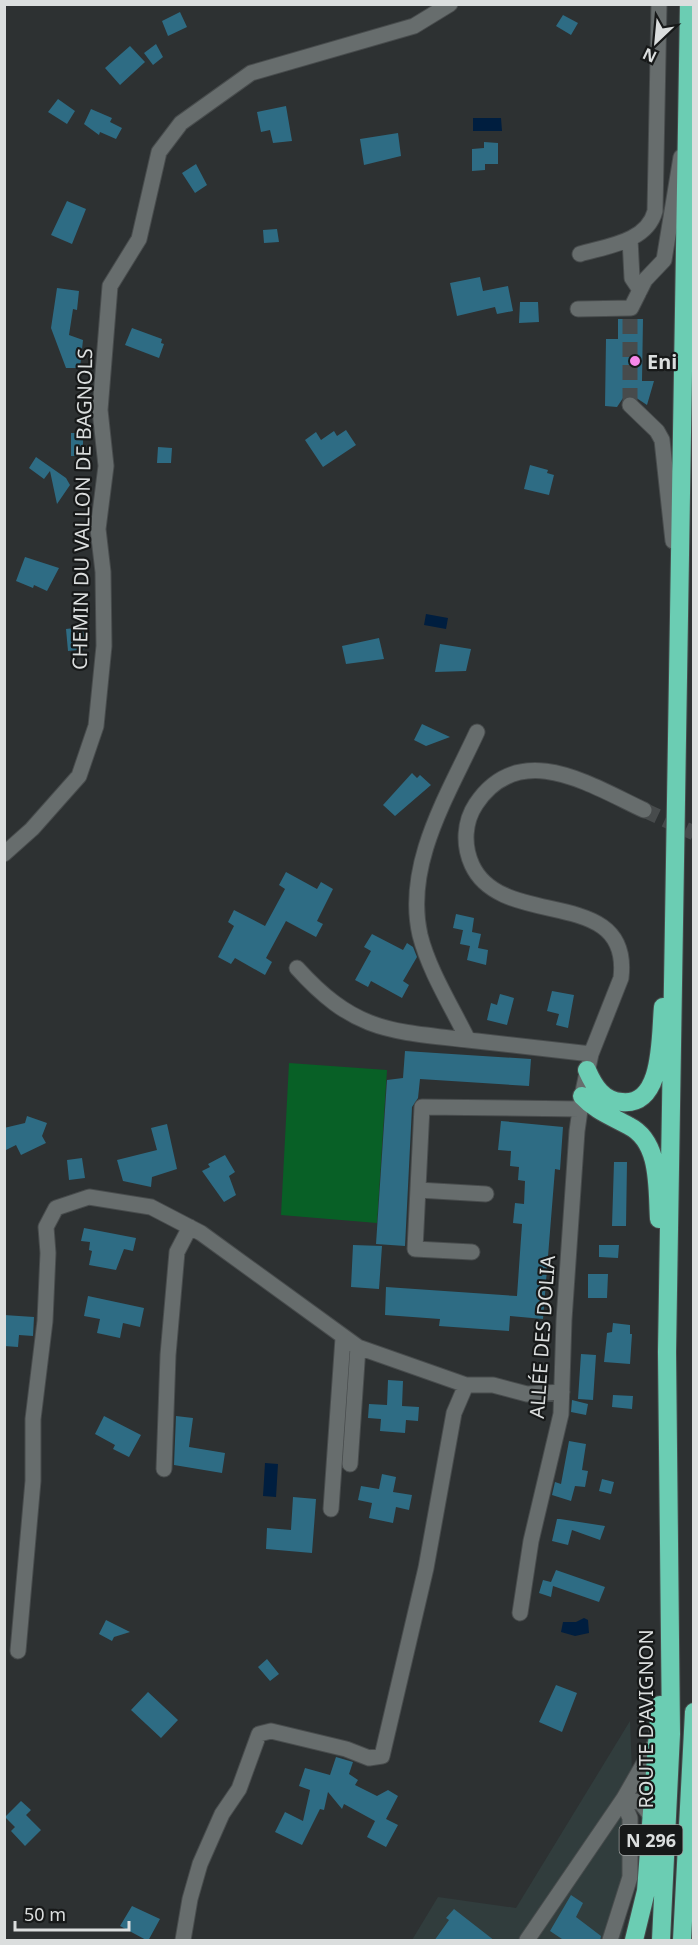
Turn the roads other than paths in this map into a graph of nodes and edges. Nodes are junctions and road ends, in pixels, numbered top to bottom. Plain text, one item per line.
1 (450, 4) edge
2 (659, 4) edge
3 (689, 4) edge
4 (687, 123) junction
5 (630, 239) junction
6 (580, 254) dead end
7 (640, 290) junction
8 (578, 309) dead end
9 (630, 405) dead end
10 (678, 590) junction
11 (477, 732) dead end
12 (644, 810) tunnel mouth
13 (4, 854) edge
14 (676, 895) junction
15 (297, 968) dead end
16 (468, 1040) junction
17 (589, 1062) junction
18 (581, 1103) junction
19 (418, 1190) junction
20 (486, 1194) dead end
21 (190, 1227) junction
22 (472, 1252) dead end
23 (343, 1338) junction
24 (358, 1347) junction
25 (667, 1352) junction
26 (466, 1385) junction
27 (562, 1392) junction
28 (350, 1464) dead end
29 (164, 1469) dead end
30 (331, 1509) dead end
31 (668, 1605) junction
32 (520, 1613) dead end
33 (18, 1651) dead end
34 (693, 1712) edge
35 (657, 1738) junction
36 (622, 1801) junction
37 (651, 1816) junction
38 (183, 1941) edge
39 (527, 1941) edge
40 (610, 1941) edge
41 (634, 1941) edge
42 (661, 1941) edge
43 (682, 1941) edge

1 - 13 street, CHEMIN DU VALLON DE BAGNOLS
2 - 5 street
3 - 4 highway, N 296
4 - 7 street
4 - 10 highway, N 296
5 - 6 street
5 - 7 street
7 - 8 street
9 - 10 street
10 - 14 highway, N 296
11 - 16 street
12 - 17 street, ALLÉE DES DOLIA
14 - 17 highway
14 - 25 highway, N 296
15 - 16 street
16 - 17 street
17 - 18 street, ALLÉE DES DOLIA
18 - 19 street
18 - 25 highway
18 - 27 street, ALLÉE DES DOLIA
19 - 20 street
19 - 22 street
21 - 23 street
21 - 29 street
21 - 33 street
23 - 24 street
23 - 30 street
24 - 26 street
24 - 28 street
25 - 31 highway, N 296
26 - 27 street
26 - 38 street
27 - 32 street, ALLÉE DES DOLIA
31 - 35 highway, N 296
31 - 42 highway, ROUTE D'AVIGNON
34 - 43 highway
35 - 36 street
35 - 37 highway, N 296
36 - 37 street
36 - 39 street
36 - 40 street
37 - 41 highway, N 296

